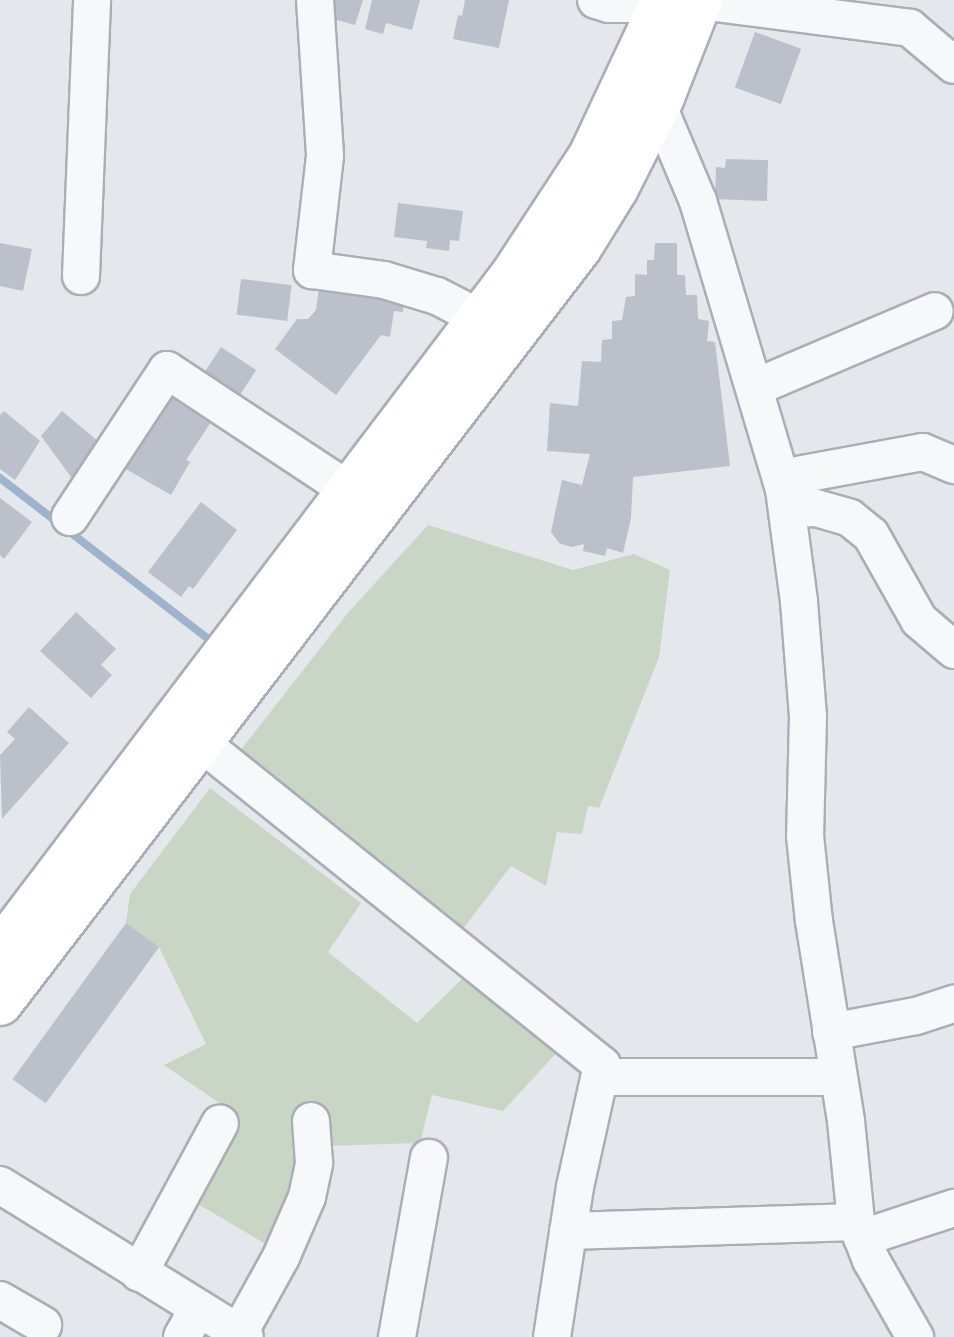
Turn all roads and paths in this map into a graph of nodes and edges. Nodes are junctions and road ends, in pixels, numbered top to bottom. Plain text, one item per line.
1 (92, 0) edge
2 (315, 0) edge
3 (596, 0) edge
4 (682, 1) edge
5 (871, 11) edge
6 (954, 65) edge
7 (658, 106) junction
8 (81, 276) dead end
9 (935, 311) dead end
10 (480, 318) junction
11 (756, 387) junction
12 (954, 465) edge
13 (350, 491) junction
14 (784, 493) junction
15 (70, 517) dead end
16 (954, 650) edge
17 (200, 742) junction
18 (0, 951) edge
19 (0, 1003) edge
20 (954, 1004) edge
21 (831, 1032) junction
22 (600, 1077) junction
23 (838, 1077) junction
24 (311, 1121) dead end
25 (220, 1123) dead end
26 (429, 1158) dead end
27 (0, 1185) edge
28 (954, 1208) edge
29 (859, 1230) junction
30 (568, 1231) junction
31 (139, 1273) junction
32 (0, 1300) edge
33 (190, 1323) edge
34 (43, 1325) dead end
35 (242, 1335) edge
36 (397, 1337) edge
37 (552, 1337) edge
38 (915, 1337) edge

1 - 8 street
2 - 10 street
3 - 4 street
4 - 5 street
4 - 7 highway
4 - 10 highway
5 - 6 street
7 - 11 street
7 - 17 highway
9 - 11 street
10 - 13 highway
11 - 14 street
12 - 14 street
13 - 15 street
13 - 18 highway
14 - 16 street
14 - 21 street
17 - 19 highway
17 - 22 street
20 - 21 street
21 - 23 street
22 - 23 street
22 - 30 street
23 - 29 street
24 - 35 street
25 - 31 street
26 - 36 street
27 - 31 street
28 - 29 street
29 - 30 street
29 - 38 street
30 - 37 street
31 - 33 street
32 - 34 street
33 - 35 street

